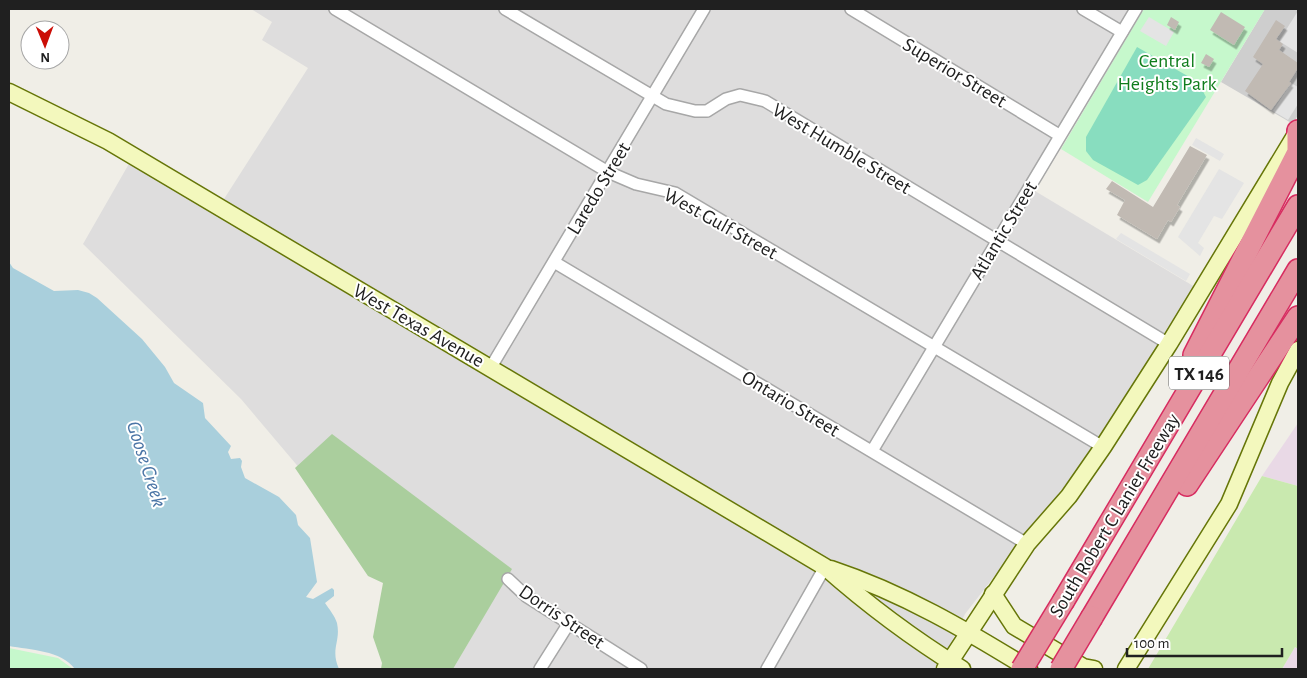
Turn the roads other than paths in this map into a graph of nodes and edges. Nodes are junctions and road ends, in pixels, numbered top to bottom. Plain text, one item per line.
1 (335, 9) edge
2 (504, 9) edge
3 (704, 9) edge
4 (850, 9) edge
5 (1083, 9) edge
6 (1136, 9) edge
7 (1122, 32) junction
8 (9, 92) edge
9 (652, 97) junction
10 (1298, 130) edge
11 (1059, 135) junction
12 (608, 172) junction
13 (1298, 206) edge
14 (997, 241) junction
15 (554, 262) junction
16 (1298, 270) edge
17 (1298, 317) edge
18 (1169, 344) junction
19 (935, 346) junction
20 (1298, 350) edge
21 (491, 367) junction
22 (1103, 447) junction
23 (872, 451) junction
24 (1100, 540) junction
25 (1027, 544) junction
26 (825, 567) junction
27 (1117, 576) junction
28 (508, 578) dead end
29 (993, 594) junction
30 (569, 623) junction
31 (969, 632) junction
32 (952, 666) edge
33 (1123, 668) edge
34 (540, 669) edge
35 (641, 669) edge
36 (767, 669) edge
37 (1022, 669) edge
38 (1029, 669) edge
39 (1061, 669) edge
40 (1094, 669) edge

1 - 12 street, West Gulf Street
2 - 9 street, West Humble Street
3 - 9 street, Laredo Street
4 - 11 street, Superior Street
5 - 7 street
6 - 7 street, Atlantic Street
7 - 11 street, Atlantic Street
8 - 21 street, West Texas Avenue
9 - 12 street, Laredo Street
9 - 14 street, West Humble Street
10 - 18 street
10 - 24 highway
11 - 14 street, Atlantic Street
12 - 15 street, Laredo Street
12 - 19 street, West Gulf Street
13 - 24 highway, South Robert C Lanier Freeway / TX 146
14 - 18 street, West Humble Street
14 - 19 street, Atlantic Street
15 - 21 street, Laredo Street
15 - 23 street, Ontario Street
16 - 27 highway, South Robert C Lanier Freeway / TX 146
17 - 27 highway
18 - 22 street
19 - 22 street, West Gulf Street
19 - 23 street, Atlantic Street
20 - 33 street
21 - 26 street, West Texas Avenue
22 - 25 street
23 - 25 street, Ontario Street
24 - 37 highway, South Robert C Lanier Freeway / TX 146, bridge
25 - 29 street
26 - 31 street, West Texas Avenue
26 - 32 street, West Texas Avenue
26 - 36 street
27 - 39 highway, South Robert C Lanier Freeway / TX 146, bridge
28 - 30 street, Dorris Street
29 - 31 street
29 - 40 street
30 - 34 street
30 - 35 street, Dorris Street
31 - 32 street
31 - 38 street, West Texas Avenue

